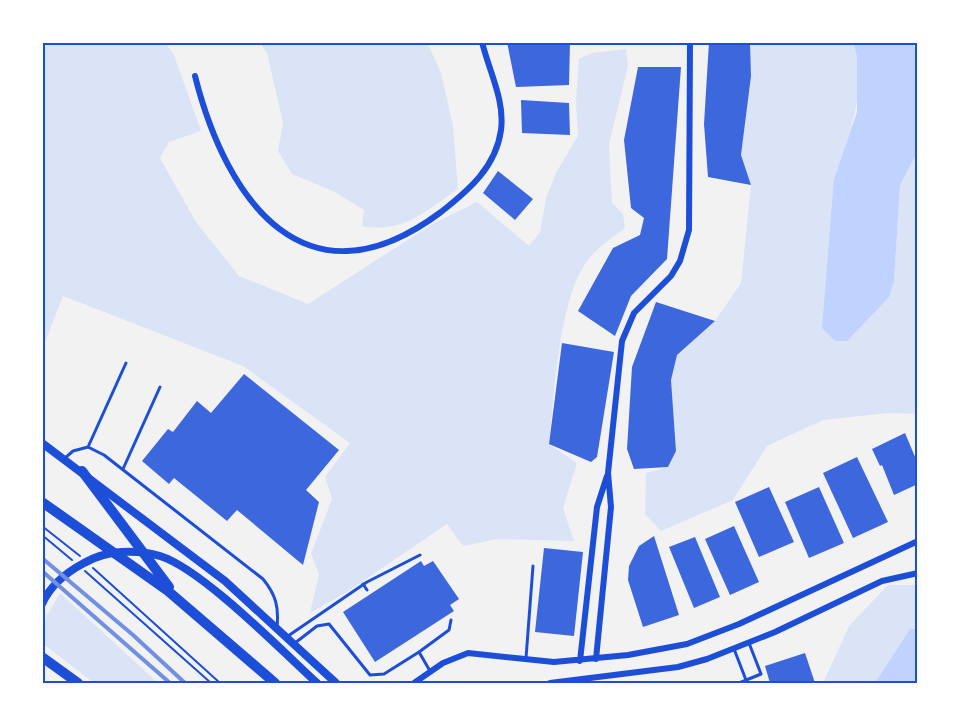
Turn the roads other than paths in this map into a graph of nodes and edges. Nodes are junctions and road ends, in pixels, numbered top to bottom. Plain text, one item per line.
1 (482, 42) edge
2 (690, 42) edge
3 (195, 76) dead end
4 (126, 363) dead end
5 (160, 387) dead end
6 (42, 443) edge
7 (88, 447) junction
8 (65, 458) junction
9 (123, 469) junction
10 (82, 471) junction
11 (608, 473) junction
12 (42, 502) edge
13 (918, 541) edge
14 (593, 544) junction
15 (607, 545) junction
16 (420, 555) dead end
17 (533, 566) dead end
18 (918, 573) edge
19 (363, 584) junction
20 (367, 590) dead end
21 (178, 599) junction
22 (42, 604) edge
23 (451, 620) dead end
24 (277, 629) junction
25 (290, 640) junction
26 (749, 643) junction
27 (734, 649) junction
28 (419, 652) junction
29 (42, 657) edge
30 (526, 659) junction
31 (596, 659) junction
32 (580, 661) junction
33 (430, 671) junction
34 (422, 680) edge
35 (746, 680) junction
36 (78, 683) edge
37 (275, 683) edge
38 (317, 683) edge
39 (336, 683) edge
40 (414, 683) edge
41 (550, 683) edge
42 (739, 683) edge

1 - 3 street
2 - 11 street
4 - 7 lane
5 - 9 lane
6 - 8 main road
7 - 8 lane
7 - 9 lane
8 - 10 main road
9 - 24 lane
10 - 21 highway
10 - 24 main road
11 - 14 street
11 - 15 street
12 - 21 highway
13 - 31 street
14 - 15 street
14 - 32 street
15 - 31 street
16 - 19 lane
17 - 30 lane
18 - 26 street
19 - 20 lane
19 - 25 lane
21 - 37 highway
22 - 38 main road
23 - 28 lane
24 - 25 main road
25 - 28 lane
25 - 39 main road
26 - 27 street
26 - 35 lane
27 - 35 lane
27 - 41 street
28 - 33 lane
29 - 36 highway
30 - 32 street
30 - 33 street
31 - 32 street
33 - 34 street
34 - 40 street
35 - 42 lane

